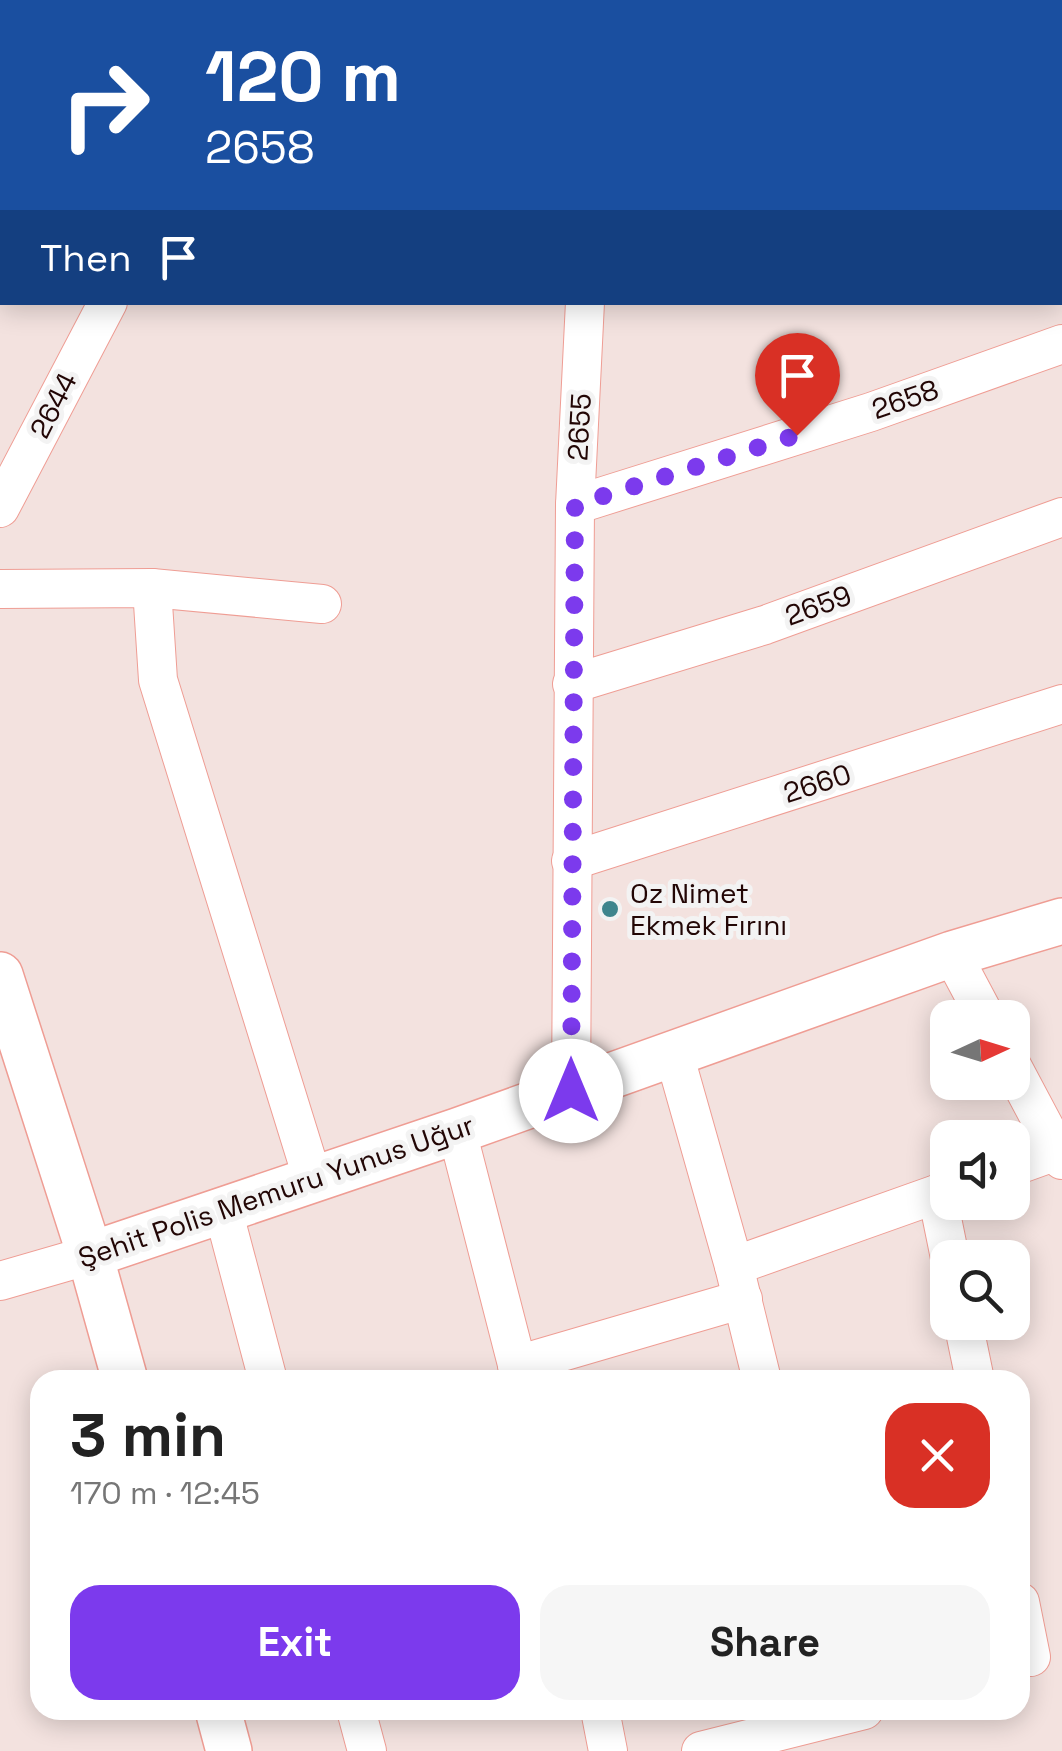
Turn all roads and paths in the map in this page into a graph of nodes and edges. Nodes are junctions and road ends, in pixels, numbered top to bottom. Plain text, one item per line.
1 (106, 305) edge
2 (585, 305) edge
3 (1062, 344) edge
4 (575, 505) junction
5 (0, 508) edge
6 (1062, 517) edge
7 (152, 588) junction
8 (0, 589) edge
9 (322, 604) dead end
10 (572, 684) junction
11 (1062, 704) edge
12 (572, 861) junction
13 (1062, 921) edge
14 (952, 954) junction
15 (0, 976) edge
16 (976, 1000) edge
17 (674, 1054) junction
18 (571, 1091) junction
19 (1030, 1098) edge
20 (457, 1131) junction
21 (1061, 1153) edge
22 (1030, 1162) edge
23 (313, 1180) junction
24 (930, 1197) edge
25 (222, 1210) junction
26 (90, 1255) junction
27 (0, 1282) edge
28 (738, 1283) junction
29 (967, 1340) edge
30 (122, 1370) edge
31 (265, 1370) edge
32 (518, 1370) edge
33 (524, 1370) edge
34 (760, 1370) edge
35 (973, 1370) edge
36 (221, 1720) edge
37 (359, 1720) edge
38 (602, 1720) edge
39 (820, 1720) edge
40 (229, 1751) edge
41 (367, 1751) edge
42 (608, 1751) edge
43 (700, 1751) edge

1 - 5 street, 2644
2 - 4 street, 2655
3 - 4 street, 2658
4 - 10 street, 2655
6 - 10 street, 2659
7 - 8 street
7 - 9 street
7 - 23 street
10 - 12 street, 2655
11 - 12 street, 2660
12 - 18 street, 2655
13 - 14 main road, Şehit Polis Memuru Yunus Uğur
14 - 16 street
14 - 17 main road, Şehit Polis Memuru Yunus Uğur
15 - 26 main road
17 - 18 main road, Şehit Polis Memuru Yunus Uğur
17 - 28 street
18 - 20 main road, Şehit Polis Memuru Yunus Uğur
19 - 21 street
20 - 23 main road, Şehit Polis Memuru Yunus Uğur
20 - 32 street
21 - 22 street
23 - 25 main road, Şehit Polis Memuru Yunus Uğur
24 - 28 street
25 - 26 main road, Şehit Polis Memuru Yunus Uğur
25 - 31 street
26 - 27 street, Şehit Polis Memuru Yunus Uğur
26 - 30 main road
28 - 33 street
28 - 34 street
29 - 35 street
36 - 40 main road
37 - 41 street
38 - 42 street
39 - 43 street

